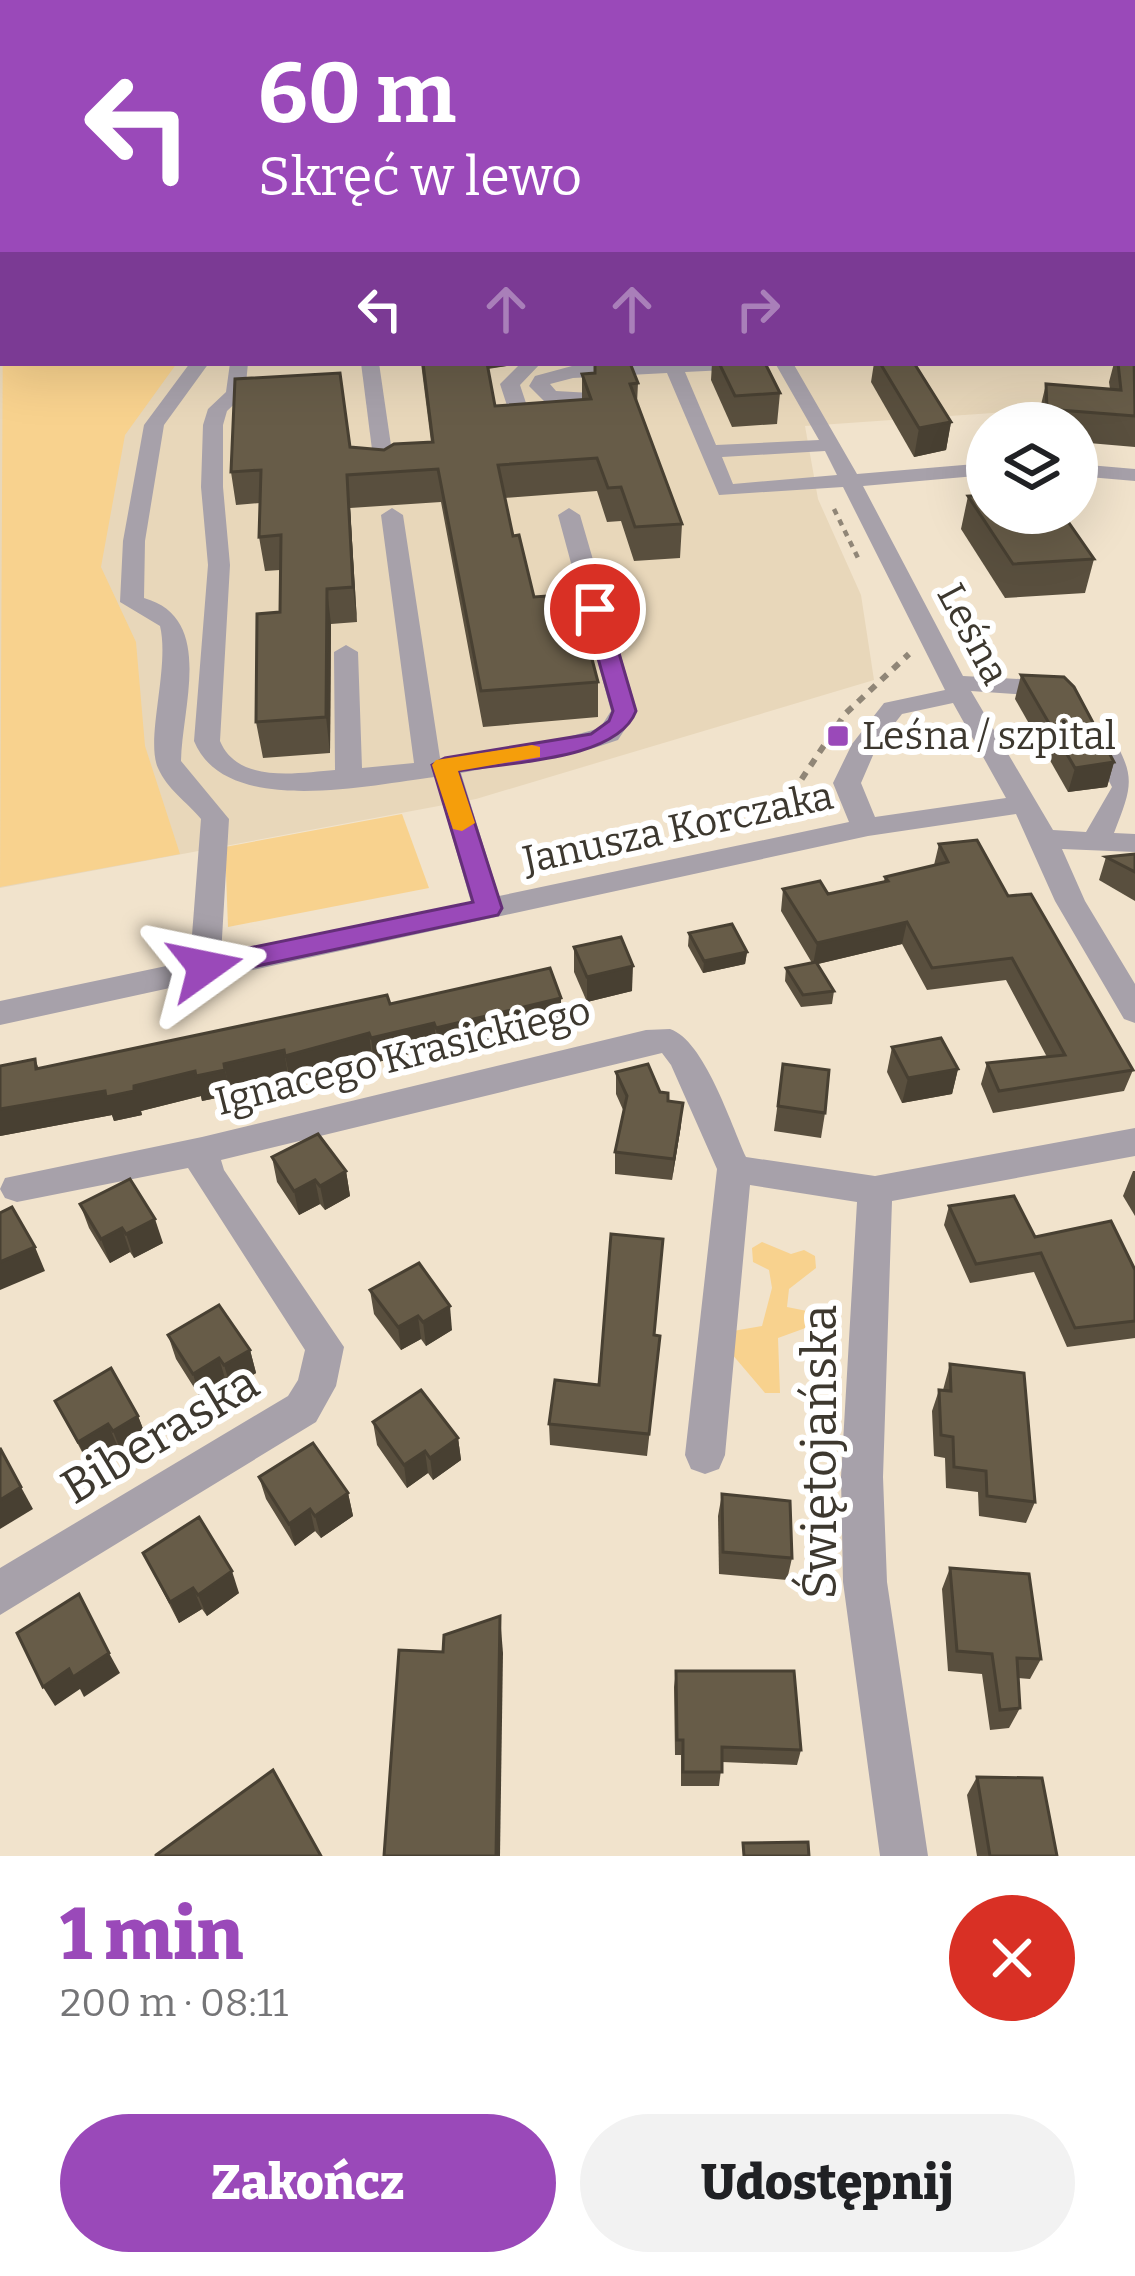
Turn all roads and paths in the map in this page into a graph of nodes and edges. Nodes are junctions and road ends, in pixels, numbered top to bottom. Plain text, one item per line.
1 (198, 366) edge
2 (239, 366) edge
3 (370, 366) edge
4 (529, 366) edge
5 (703, 366) edge
6 (786, 366) edge
7 (674, 368) junction
8 (584, 398) edge
9 (522, 421) edge
10 (831, 446) junction
11 (709, 452) junction
12 (966, 471) edge
13 (385, 472) edge
14 (1098, 472) edge
15 (1135, 475) edge
16 (850, 481) junction
17 (569, 514) dead end
18 (392, 515) dead end
19 (346, 652) dead end
20 (958, 689) junction
21 (436, 766) junction
22 (349, 777) junction
23 (1022, 804) junction
24 (868, 827) junction
25 (1044, 839) junction
26 (1096, 839) junction
27 (1135, 843) edge
28 (488, 908) junction
29 (205, 967) junction
30 (1135, 1011) edge
31 (0, 1013) edge
32 (1135, 1142) edge
33 (202, 1151) junction
34 (734, 1169) junction
35 (17, 1188) dead end
36 (875, 1190) junction
37 (705, 1455) dead end
38 (0, 1593) edge
39 (904, 1856) edge

1 - 29 street
2 - 22 street
3 - 13 street
4 - 9 street
5 - 7 street
6 - 10 street, Leśna
7 - 8 street
7 - 11 street
10 - 11 street
10 - 16 street, Leśna
11 - 16 street
12 - 16 street
14 - 15 street
16 - 20 street, Leśna
17 - 21 street
18 - 21 street
19 - 22 street
20 - 23 street, Leśna
20 - 24 street
20 - 26 street
21 - 22 street
21 - 28 street
23 - 24 street, Janusza Korczaka
23 - 25 street, Leśna
24 - 28 street, Janusza Korczaka
25 - 26 street
25 - 30 street, Leśna
26 - 27 street
28 - 29 street, Janusza Korczaka
29 - 31 street, Janusza Korczaka
32 - 36 street
33 - 34 street, Ignacego Krasickiego
33 - 35 street, Ignacego Krasickiego
33 - 38 street, Biberaska
34 - 36 street
34 - 37 street, Ignacego Krasickiego
36 - 39 street, Świętojańska

